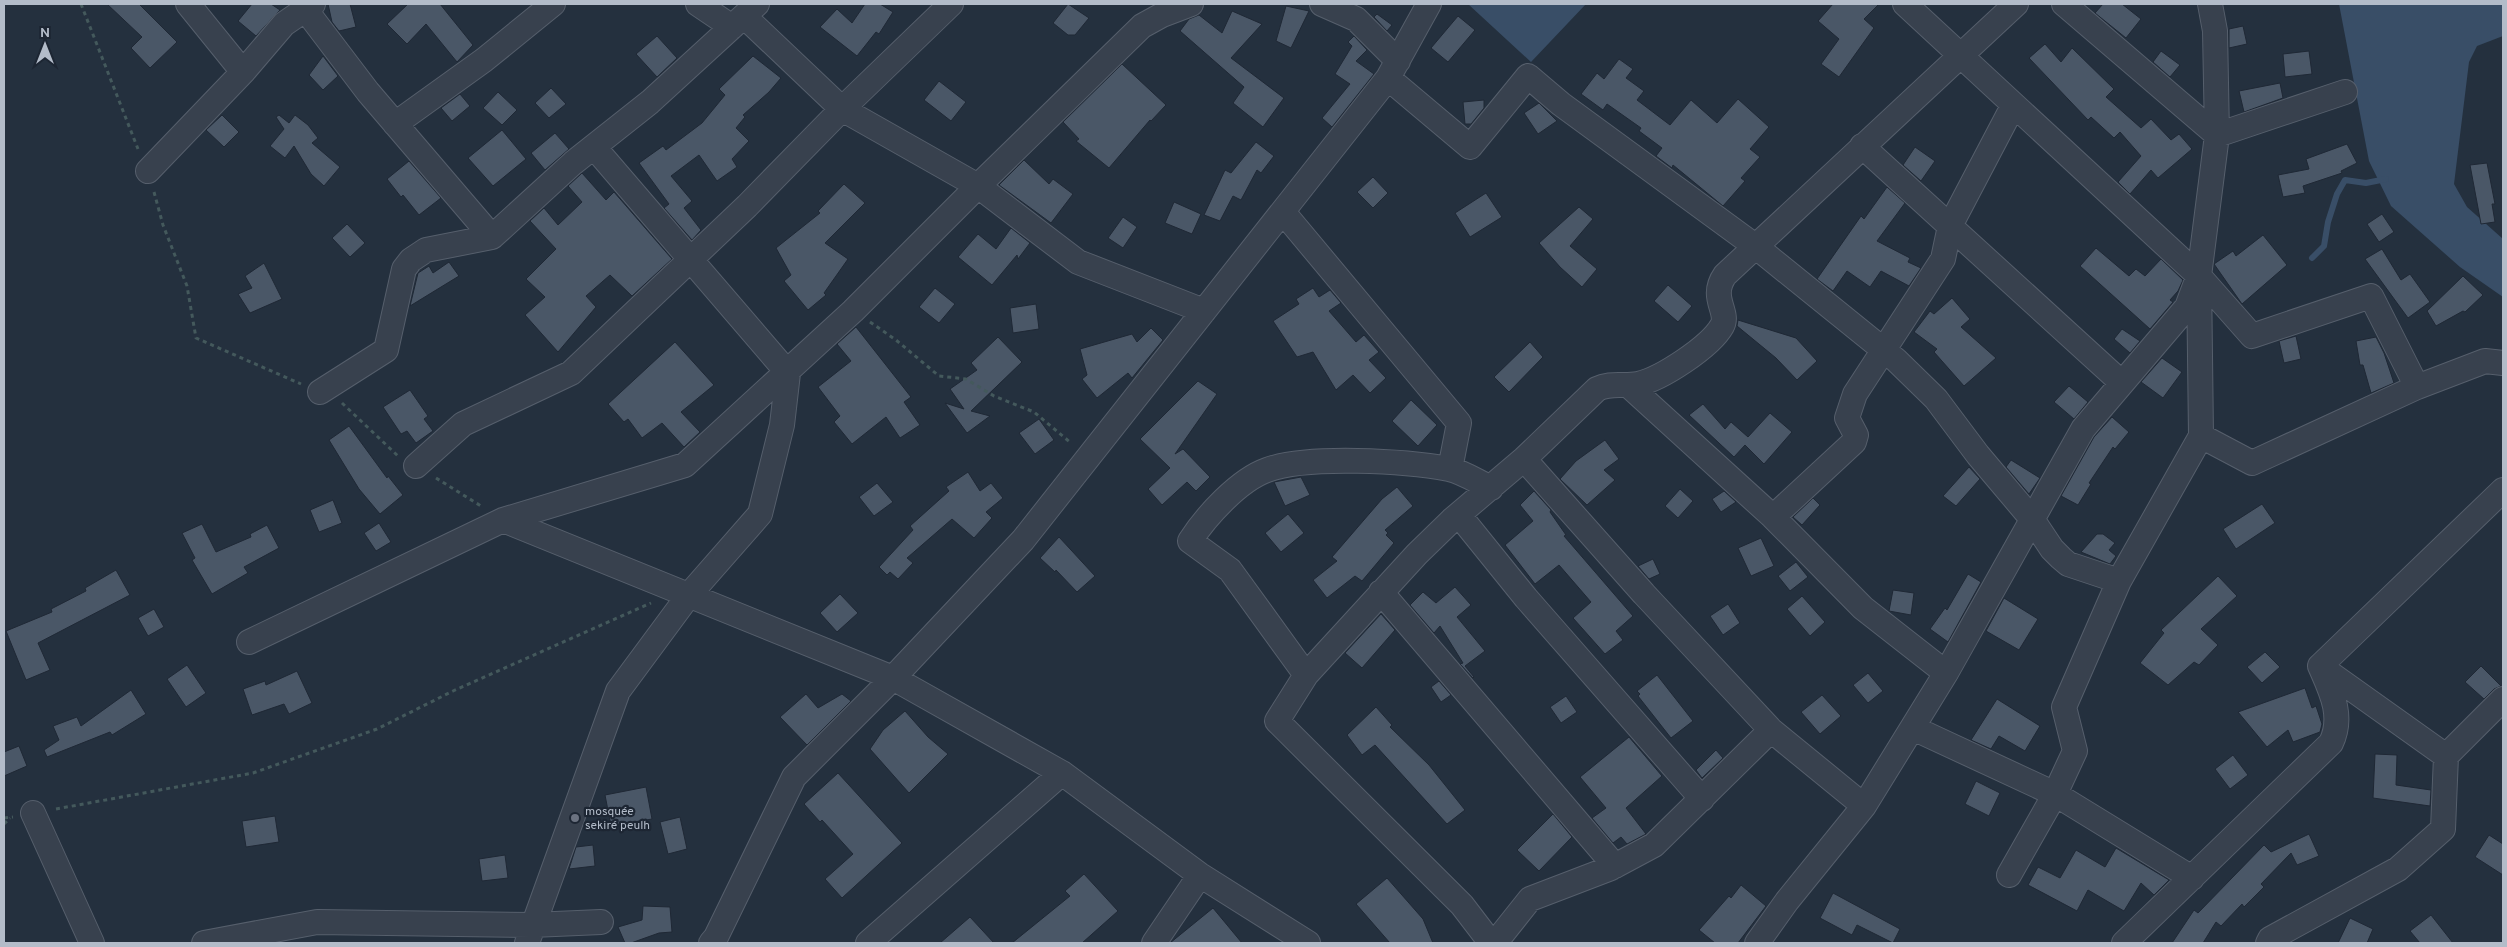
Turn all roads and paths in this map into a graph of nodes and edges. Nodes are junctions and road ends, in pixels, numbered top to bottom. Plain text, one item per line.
1 (81, 4) edge
2 (188, 4) edge
3 (553, 4) edge
4 (698, 4) edge
5 (950, 4) edge
6 (1191, 4) edge
7 (1322, 4) edge
8 (1429, 4) edge
9 (1905, 4) edge
10 (2016, 4) edge
11 (2064, 4) edge
12 (2210, 4) edge
13 (309, 7) edge
14 (744, 16) edge
15 (1960, 56) junction
16 (1393, 69) junction
17 (243, 72) junction
18 (2345, 92) dead end
19 (2013, 106) junction
20 (842, 109) junction
21 (396, 124) junction
22 (2217, 135) junction
23 (1862, 146) junction
24 (594, 147) junction
25 (148, 171) junction
26 (978, 186) junction
27 (1283, 212) junction
28 (1950, 226) junction
29 (492, 237) junction
30 (1755, 246) junction
31 (691, 260) junction
32 (2199, 276) junction
33 (853, 311) junction
34 (1204, 311) junction
35 (1884, 349) junction
36 (2503, 363) edge
37 (788, 373) junction
38 (2122, 383) junction
39 (1628, 385) junction
40 (2417, 387) junction
41 (320, 392) junction
42 (2201, 436) junction
43 (1088, 457) junction
44 (1524, 458) junction
45 (416, 466) junction
46 (1450, 469) junction
47 (1490, 488) junction
48 (2503, 490) edge
49 (1459, 515) junction
50 (1773, 517) junction
51 (2032, 519) junction
52 (502, 520) junction
53 (2119, 581) junction
54 (1381, 592) junction
55 (689, 595) junction
56 (656, 601) dead end
57 (249, 642) dead end
58 (2320, 666) junction
59 (1946, 673) junction
60 (1306, 675) junction
61 (893, 678) junction
62 (2503, 699) edge
63 (1913, 728) junction
64 (1771, 730) junction
65 (2446, 756) junction
66 (1062, 773) junction
67 (2055, 794) junction
68 (1702, 799) junction
69 (1864, 806) junction
70 (33, 813) junction
71 (10, 817) junction
72 (4, 818) edge
73 (4, 824) edge
74 (1616, 866) junction
75 (1200, 875) junction
76 (2009, 875) dead end
77 (2192, 878) junction
78 (601, 922) dead end
79 (530, 934) edge
80 (716, 941) edge
81 (92, 943) edge
82 (204, 943) edge
83 (868, 943) edge
84 (1154, 943) edge
85 (1308, 943) edge
86 (1493, 943) edge
87 (1757, 943) edge
88 (2124, 943) edge
89 (2268, 943) edge

1 - 25 path
2 - 17 street
3 - 21 street
4 - 14 street
5 - 20 street
6 - 26 street
7 - 16 street
8 - 16 street
9 - 15 street
10 - 15 street
11 - 22 street
12 - 22 street
13 - 17 street
13 - 21 street
14 - 20 street
14 - 24 street
15 - 19 street
15 - 23 street
16 - 27 street
16 - 30 street
17 - 25 street
18 - 22 street
19 - 28 street
19 - 32 street
20 - 26 street
20 - 31 street
21 - 29 street
22 - 32 street
23 - 28 street
23 - 30 street
24 - 29 street
24 - 31 street
25 - 41 path
26 - 33 street
26 - 34 street
27 - 34 street
27 - 46 street
28 - 35 street
28 - 38 street
29 - 41 street
30 - 35 street
30 - 39 street
31 - 37 street
31 - 45 street
32 - 38 street
32 - 40 street
32 - 42 street
33 - 37 street
33 - 43 path
34 - 43 street
35 - 50 street
35 - 51 street
36 - 40 street
37 - 52 street
37 - 55 street
38 - 51 street
39 - 44 street
39 - 50 street
40 - 42 street
41 - 45 path
42 - 53 street
43 - 61 street
44 - 47 street
44 - 64 street
45 - 52 path
46 - 47 street
46 - 60 street
47 - 49 street
48 - 58 street
49 - 54 street
49 - 68 street
50 - 59 street
51 - 53 street
51 - 59 street
52 - 55 street
52 - 57 street
53 - 67 street
54 - 60 street
54 - 74 street
55 - 61 street
55 - 79 street
56 - 70 path
58 - 65 street
58 - 77 street
59 - 63 street
60 - 86 street
61 - 66 street
61 - 80 street
62 - 65 street
63 - 67 street
63 - 69 street
64 - 68 street
64 - 69 street
65 - 89 street
66 - 75 street
66 - 83 street
67 - 76 street
67 - 77 street
68 - 74 street
69 - 87 street
70 - 71 path
70 - 81 street
71 - 72 path
71 - 73 path
74 - 86 street
75 - 84 street
75 - 85 street
77 - 88 street
78 - 79 street
79 - 82 street

